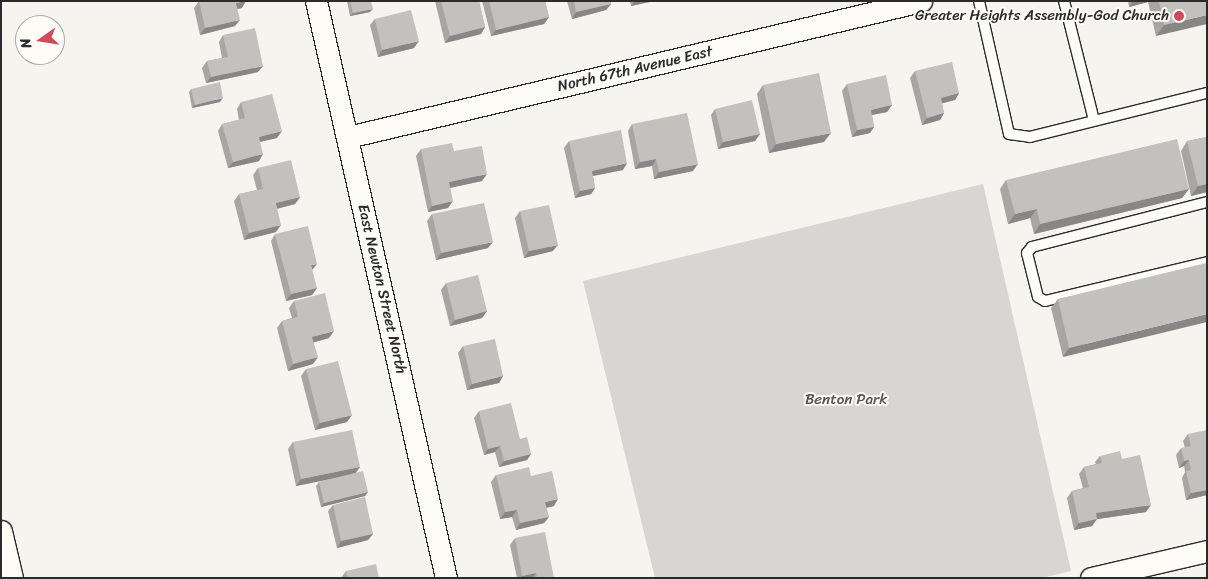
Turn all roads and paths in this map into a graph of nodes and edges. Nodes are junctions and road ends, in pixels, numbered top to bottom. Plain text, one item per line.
1 (316, 1) edge
2 (921, 1) edge
3 (979, 1) edge
4 (1064, 1) edge
5 (1207, 93) edge
6 (1094, 120) junction
7 (348, 137) junction
8 (1207, 202) edge
9 (1207, 262) edge
10 (1, 531) edge
11 (1207, 551) edge
12 (12, 578) edge
13 (446, 578) edge
14 (1091, 578) edge

1 - 7 street, East Newton Street North
2 - 7 street, North 67th Avenue East
3 - 6 lane
4 - 6 lane
5 - 6 lane
7 - 13 street, East Newton Street North
8 - 9 lane
10 - 12 street
11 - 14 street

